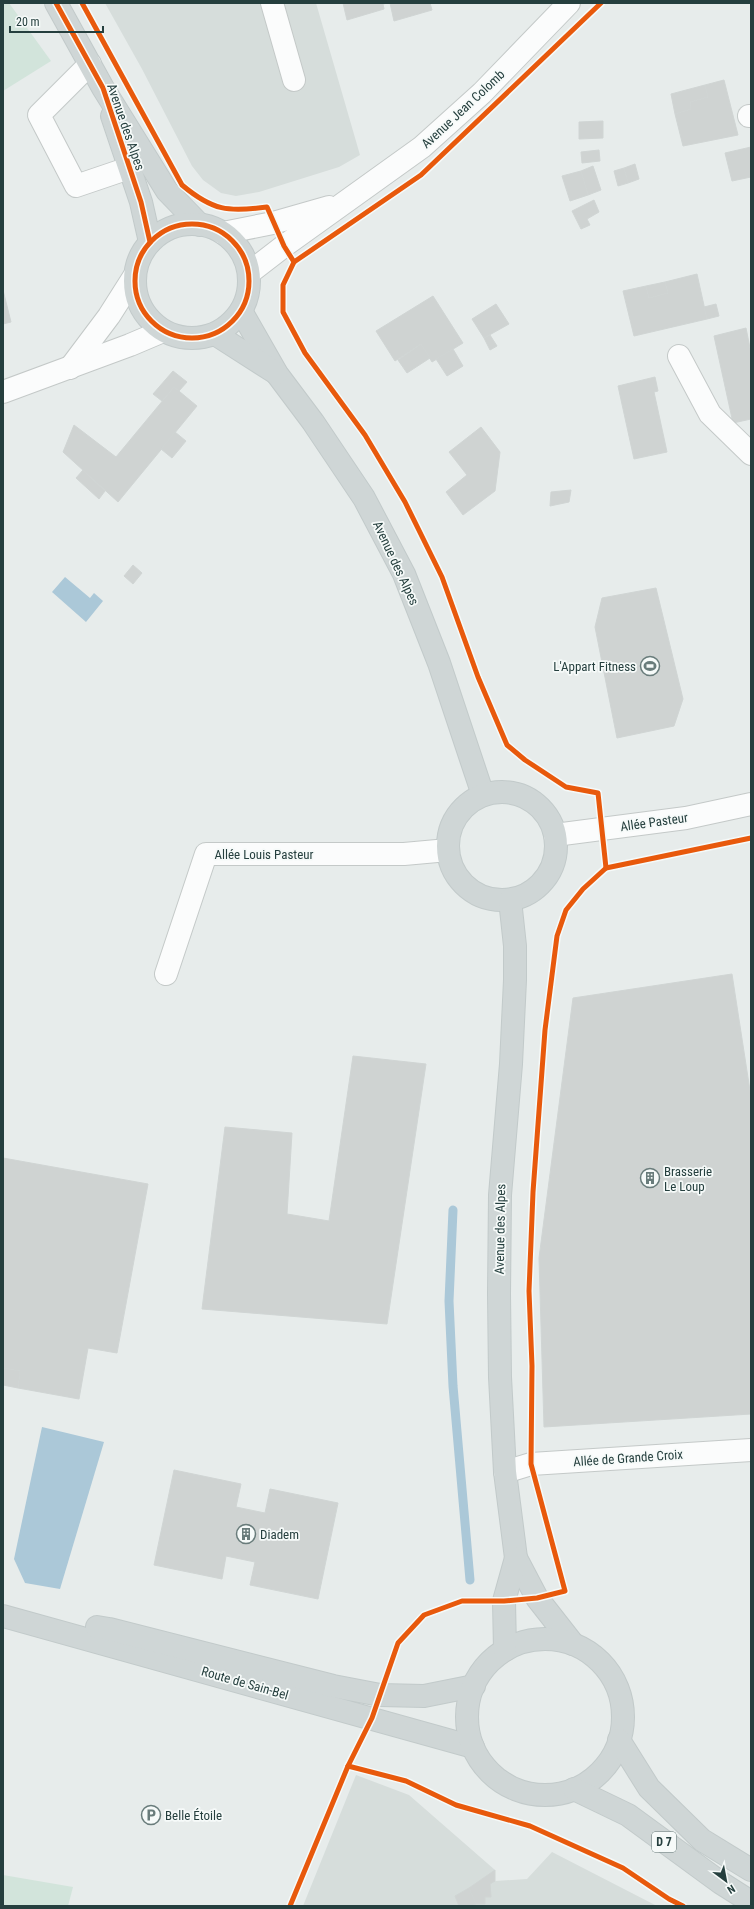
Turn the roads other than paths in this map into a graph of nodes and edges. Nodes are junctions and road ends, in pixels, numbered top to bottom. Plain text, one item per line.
1 (56, 3) edge
2 (272, 3) edge
3 (569, 3) edge
4 (90, 64) junction
5 (294, 80) dead end
6 (103, 88) junction
7 (129, 168) junction
8 (346, 202) junction
9 (200, 225) junction
10 (223, 233) junction
11 (150, 242) junction
12 (249, 273) junction
13 (135, 275) junction
14 (241, 311) junction
15 (163, 331) junction
16 (215, 334) junction
17 (679, 356) dead end
18 (70, 368) junction
19 (277, 374) junction
20 (3, 392) edge
21 (751, 454) edge
22 (483, 796) junction
23 (751, 804) edge
24 (555, 835) junction
25 (448, 850) junction
26 (510, 900) junction
27 (166, 974) dead end
28 (751, 1450) edge
29 (505, 1472) junction
30 (516, 1558) junction
31 (10, 1617) edge
32 (573, 1644) junction
33 (505, 1650) junction
34 (474, 1686) junction
35 (619, 1740) junction
36 (473, 1747) junction
37 (574, 1789) junction
38 (751, 1870) edge
39 (751, 1902) edge

1 - 4 main road, Avenue des Alpes
2 - 5 street
3 - 8 street, Avenue Jean Colomb
4 - 6 main road, Avenue des Alpes
4 - 7 street
6 - 7 main road, Avenue des Alpes
6 - 9 main road, Avenue des Alpes
7 - 11 main road, Avenue des Alpes
8 - 10 street, Avenue Jean Colomb
8 - 12 street, Avenue Jean Colomb
9 - 10 main road
9 - 11 main road
10 - 12 main road
11 - 13 main road
12 - 14 main road
13 - 15 main road
13 - 18 street
14 - 16 main road
14 - 19 main road, Avenue des Alpes
15 - 16 main road
15 - 18 street
16 - 19 main road, Avenue des Alpes
17 - 21 street
18 - 20 street
19 - 22 main road, Avenue des Alpes
22 - 24 main road
22 - 25 main road
23 - 24 street, Allée Pasteur
24 - 26 main road
25 - 26 main road
25 - 27 street, Allée Louis Pasteur
26 - 29 main road, Avenue des Alpes
28 - 29 street, Allée de Grande Croix
29 - 30 main road, Avenue des Alpes
30 - 32 main road, Avenue des Alpes
30 - 33 main road, Avenue des Alpes
31 - 34 main road, Route de Sain-Bel
31 - 36 main road, Route de Sain-Bel
32 - 33 main road
32 - 35 main road
33 - 34 main road
34 - 36 main road
35 - 37 main road
35 - 38 main road, D 7
36 - 37 main road
37 - 39 main road, D 7

